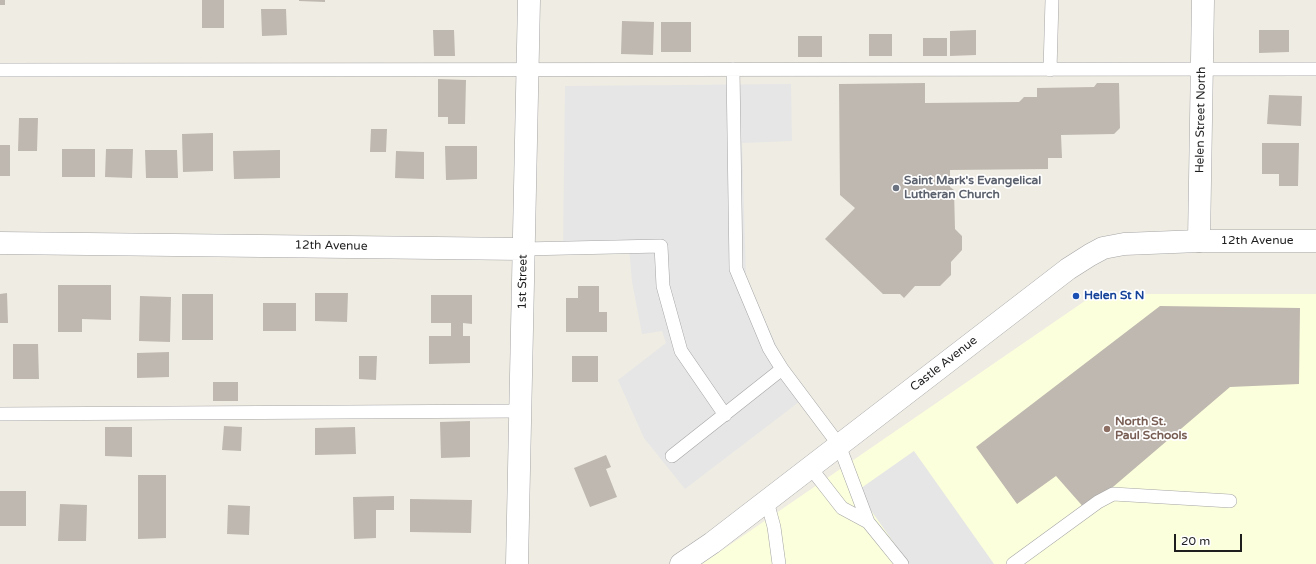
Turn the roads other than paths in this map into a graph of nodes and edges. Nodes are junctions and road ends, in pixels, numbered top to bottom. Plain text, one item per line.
1 (529, 0) edge
2 (1052, 0) edge
3 (1203, 0) edge
4 (527, 69) junction
5 (733, 69) junction
6 (1316, 69) edge
7 (0, 70) edge
8 (1050, 70) junction
9 (1202, 70) junction
10 (1199, 241) junction
11 (1316, 241) edge
12 (0, 243) edge
13 (523, 248) junction
14 (782, 369) junction
15 (520, 410) junction
16 (0, 414) edge
17 (725, 415) junction
18 (839, 445) junction
19 (672, 456) dead end
20 (810, 467) junction
21 (767, 501) junction
22 (1230, 501) dead end
23 (868, 522) junction
24 (517, 564) edge
25 (681, 564) edge
26 (779, 564) edge
27 (902, 564) edge
28 (1014, 564) edge

1 - 4 street, 1st Street
2 - 8 lane
3 - 9 street, Helen Street North
4 - 5 lane
4 - 7 lane
4 - 13 street, 1st Street
5 - 8 lane
5 - 14 lane
6 - 9 lane
8 - 9 lane
9 - 10 street, Helen Street North
10 - 11 street, 12th Avenue
10 - 18 street, Castle Avenue
12 - 13 street, 12th Avenue
13 - 15 street, 1st Street
13 - 17 lane, 12th Avenue
14 - 17 lane
14 - 18 lane
15 - 16 lane
15 - 24 street, 1st Street
17 - 19 lane
18 - 20 street, Castle Avenue
18 - 23 lane
20 - 21 street, Castle Avenue
20 - 23 lane
21 - 25 street, Castle Avenue
21 - 26 lane
22 - 28 lane
23 - 27 lane

